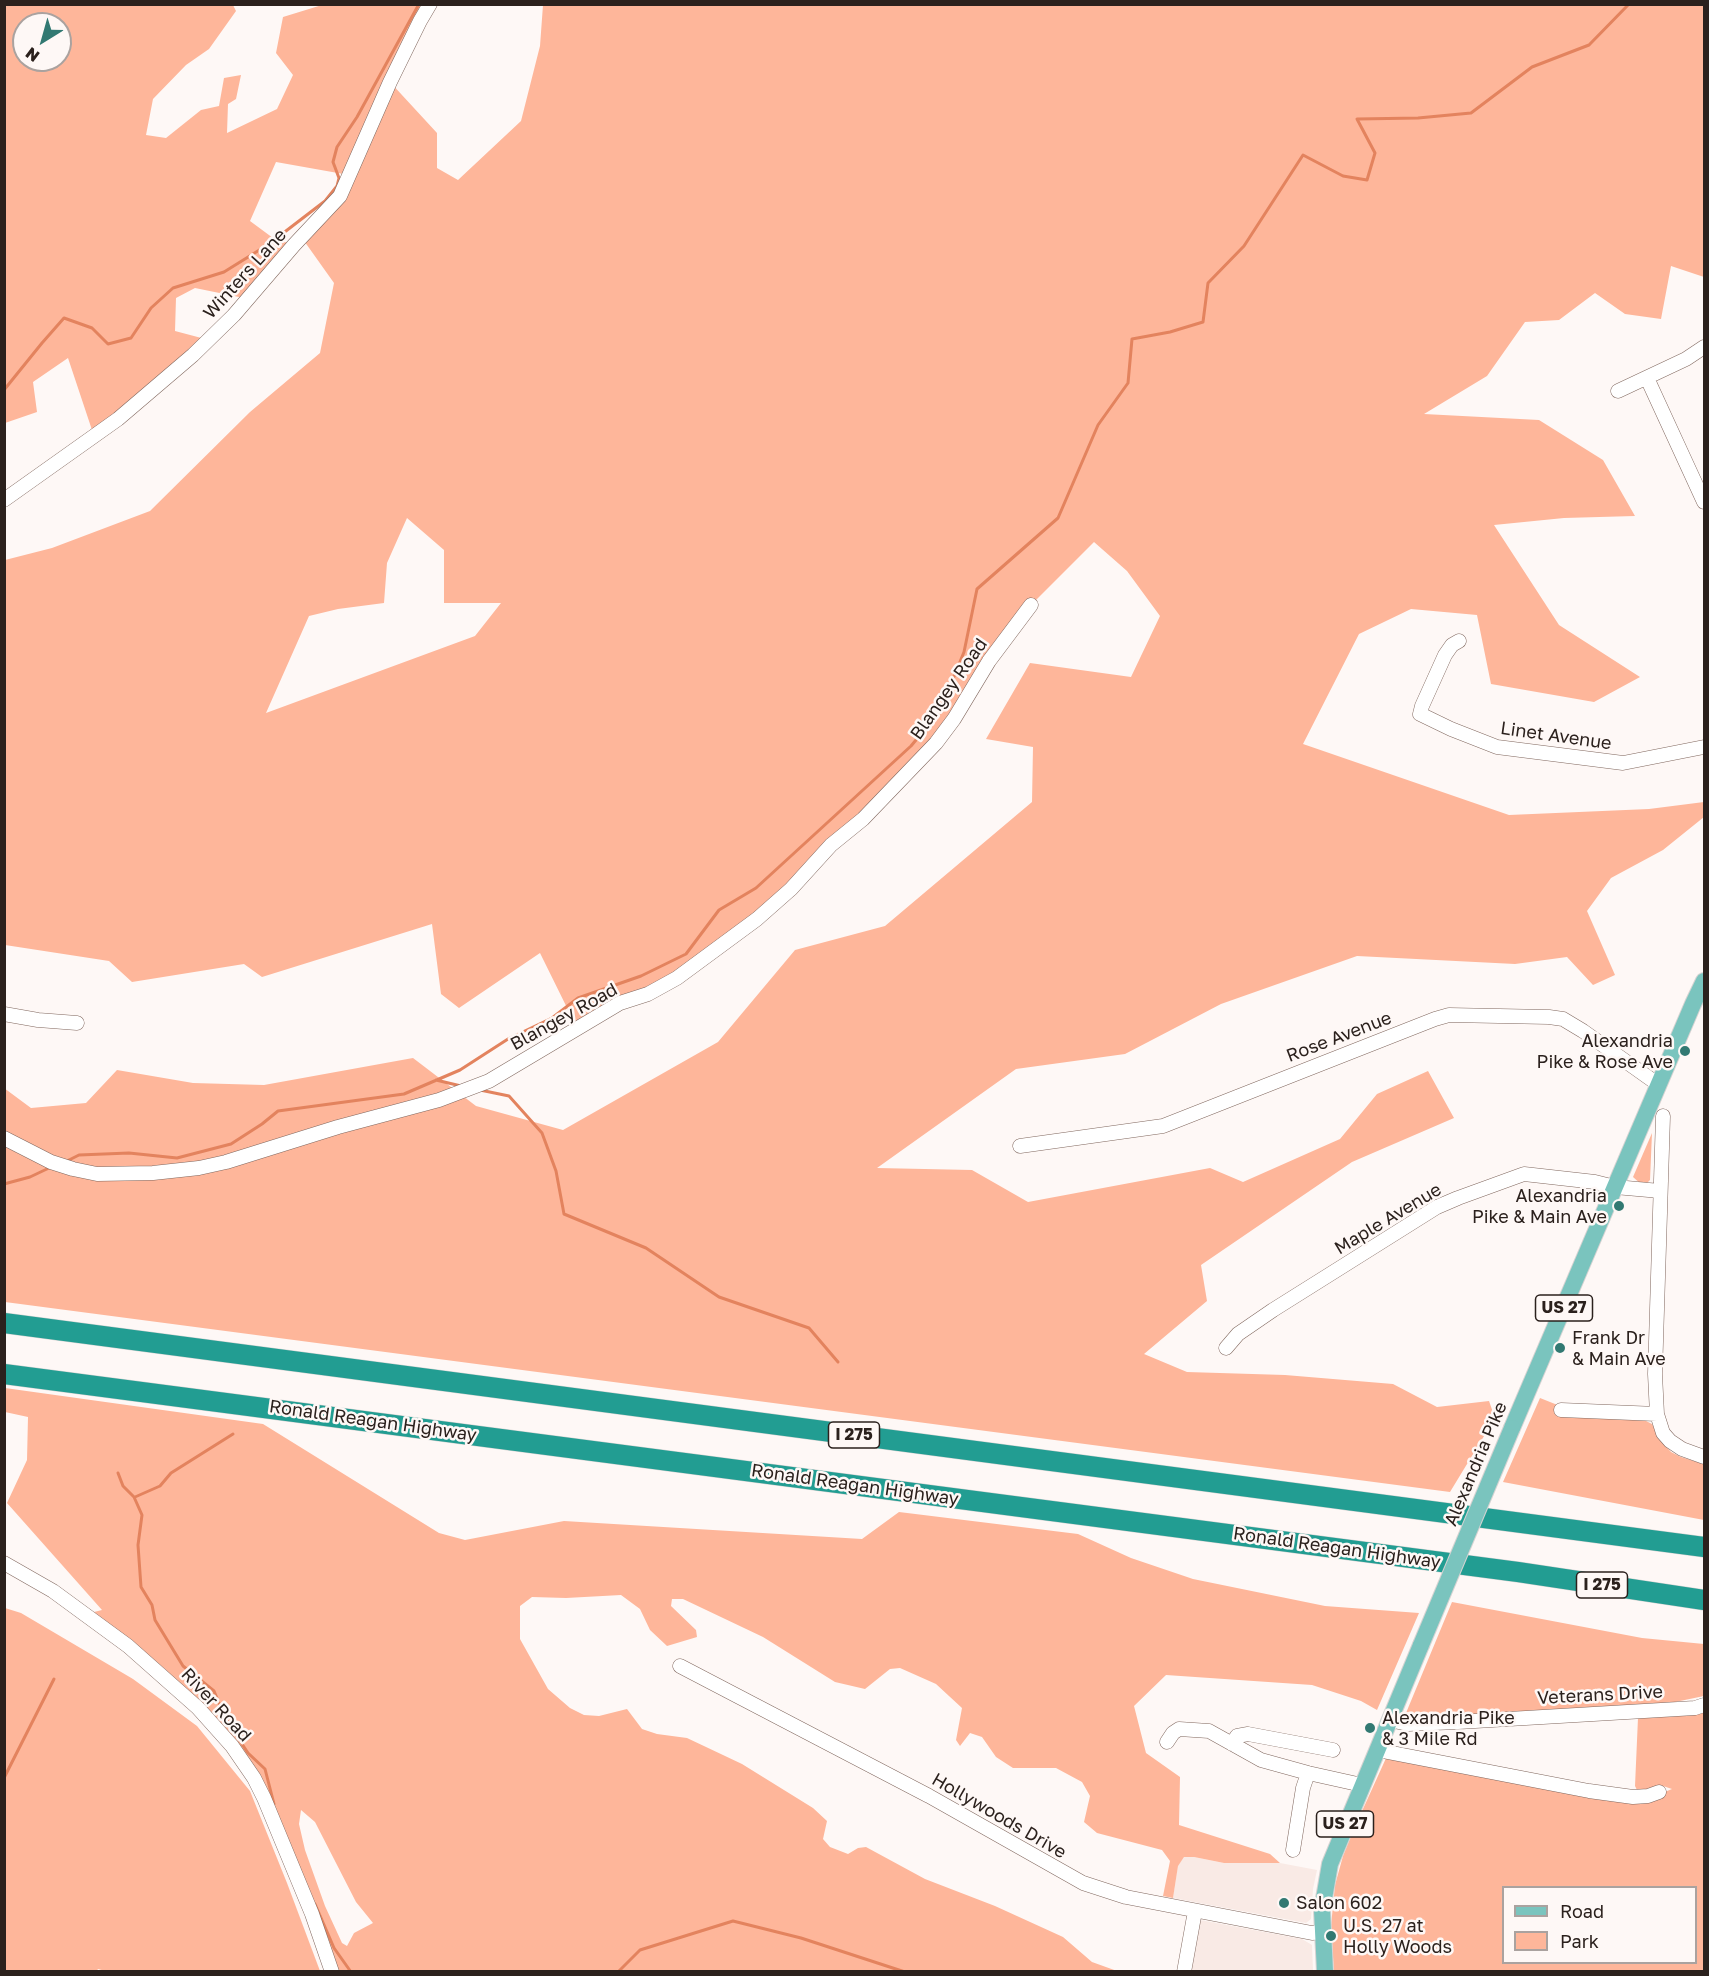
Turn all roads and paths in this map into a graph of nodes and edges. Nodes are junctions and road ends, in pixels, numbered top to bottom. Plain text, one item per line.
1 (430, 4) edge
2 (1704, 347) edge
3 (1647, 378) junction
4 (1618, 391) dead end
5 (4, 500) edge
6 (1704, 502) edge
7 (1031, 605) dead end
8 (1459, 641) dead end
9 (1704, 747) edge
10 (1704, 981) edge
11 (4, 1014) edge
12 (77, 1023) dead end
13 (1659, 1085) junction
14 (1663, 1116) dead end
15 (4, 1138) edge
16 (1020, 1146) dead end
17 (1615, 1187) junction
18 (1660, 1191) junction
19 (4, 1323) edge
20 (1226, 1348) dead end
21 (4, 1374) edge
22 (1561, 1410) dead end
23 (1657, 1414) junction
24 (1704, 1457) edge
25 (1704, 1547) edge
26 (4, 1563) edge
27 (1704, 1600) edge
28 (680, 1666) dead end
29 (1704, 1705) edge
30 (1389, 1720) junction
31 (1257, 1737) junction
32 (1167, 1742) dead end
33 (1232, 1744) junction
34 (1333, 1750) dead end
35 (1377, 1750) junction
36 (1254, 1756) junction
37 (1308, 1773) junction
38 (1362, 1785) junction
39 (1659, 1792) dead end
40 (1293, 1850) dead end
41 (1195, 1911) junction
42 (1322, 1932) junction
43 (332, 1971) edge
44 (1184, 1971) edge
45 (1325, 1971) edge

1 - 5 street, Winters Lane
2 - 3 street
3 - 4 street
3 - 6 street
7 - 15 street, Blangey Road
8 - 9 street, Linet Avenue
10 - 13 main road, Alexandria Pike / US 27
11 - 12 street
13 - 16 street, Rose Avenue
13 - 17 main road, Alexandria Pike / US 27
14 - 18 street
17 - 18 street, Maple Avenue
17 - 20 street, Maple Avenue
17 - 30 main road, Alexandria Pike / US 27, bridge
18 - 23 street
19 - 25 highway, I 275
21 - 27 highway, Ronald Reagan Highway / I 275
22 - 23 street
23 - 24 street
26 - 43 street, River Road
28 - 41 street, Hollywoods Drive
29 - 30 street, Veterans Drive
30 - 35 main road, Alexandria Pike / US 27
31 - 33 street
31 - 34 street
31 - 36 street
32 - 33 street
33 - 36 street
35 - 38 main road, Alexandria Pike / US 27
35 - 39 street
36 - 37 street
37 - 38 street
37 - 40 street
38 - 42 main road, Alexandria Pike / US 27
41 - 42 street, Hollywoods Drive
41 - 44 street
42 - 45 main road, Alexandria Pike / US 27

